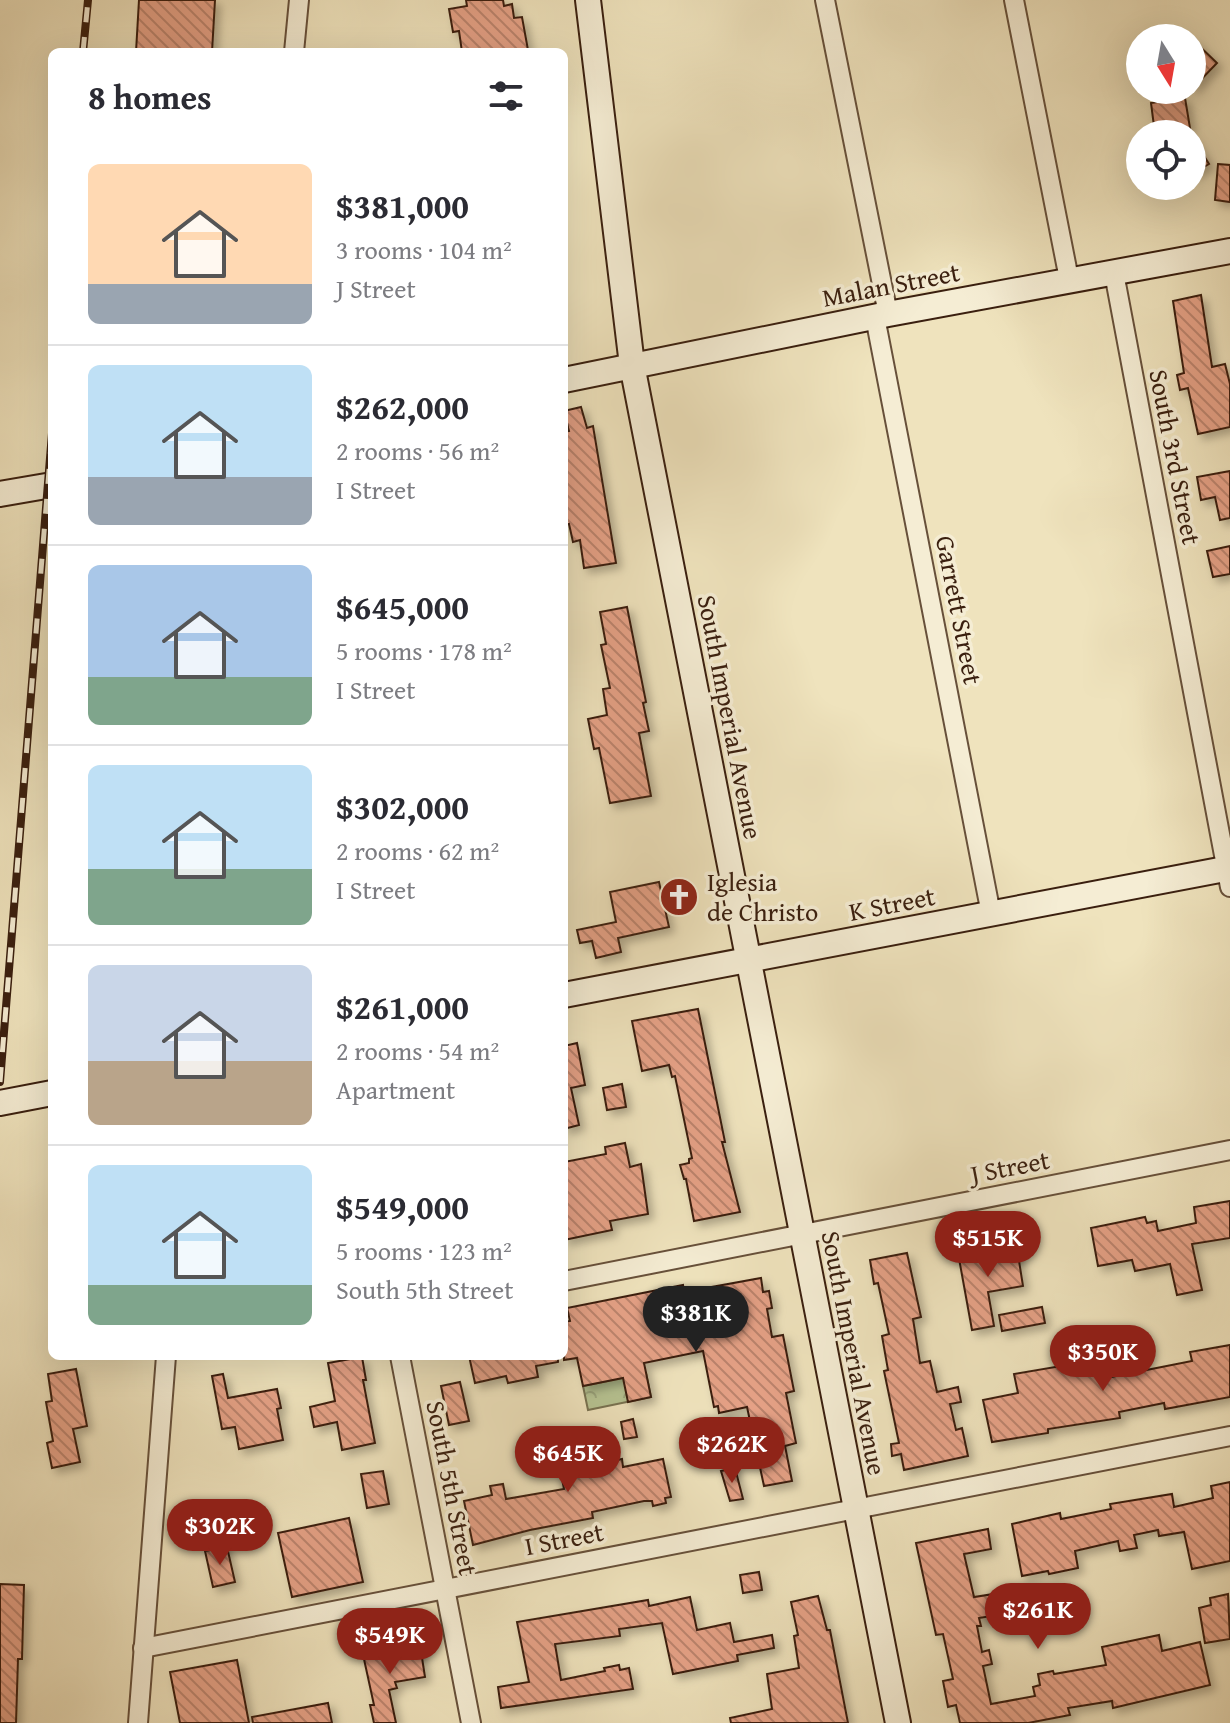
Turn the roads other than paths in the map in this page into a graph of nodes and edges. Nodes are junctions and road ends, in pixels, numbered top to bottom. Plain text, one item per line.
1 (299, 0) edge
2 (588, 0) edge
3 (825, 0) edge
4 (1014, 0) edge
5 (294, 48) edge
6 (1230, 251) edge
7 (1114, 273) junction
8 (1069, 279) junction
9 (882, 315) junction
10 (632, 365) junction
11 (568, 379) edge
12 (48, 486) edge
13 (0, 494) edge
14 (1229, 874) edge
15 (991, 914) junction
16 (749, 960) junction
17 (568, 994) edge
18 (48, 1094) edge
19 (0, 1103) edge
20 (1230, 1150) edge
21 (802, 1234) junction
22 (568, 1280) edge
23 (168, 1360) edge
24 (401, 1360) edge
25 (1230, 1436) edge
26 (856, 1509) junction
27 (445, 1589) junction
28 (143, 1648) junction
29 (138, 1723) edge
30 (471, 1723) edge
31 (898, 1723) edge

1 - 5 street
2 - 10 main road, South Imperial Avenue
3 - 9 street, Garrett Street
4 - 8 street
6 - 7 main road, Malan Street
7 - 8 main road, Malan Street
7 - 14 street, South 3rd Street
8 - 9 main road, Malan Street
9 - 10 main road, Malan Street
9 - 15 street, Garrett Street
10 - 11 main road, Malan Street
10 - 16 main road, South Imperial Avenue
12 - 13 main road
14 - 15 main road, K Street
15 - 16 main road, K Street
16 - 17 main road, K Street
16 - 21 main road, South Imperial Avenue
18 - 19 main road
20 - 21 street, J Street
21 - 22 street, J Street
21 - 26 main road, South Imperial Avenue
23 - 28 street
24 - 27 street, South 5th Street
25 - 26 street, I Street
26 - 27 street, I Street
26 - 31 main road, South Imperial Avenue
27 - 28 street, I Street
27 - 30 street, South 5th Street
28 - 29 street

